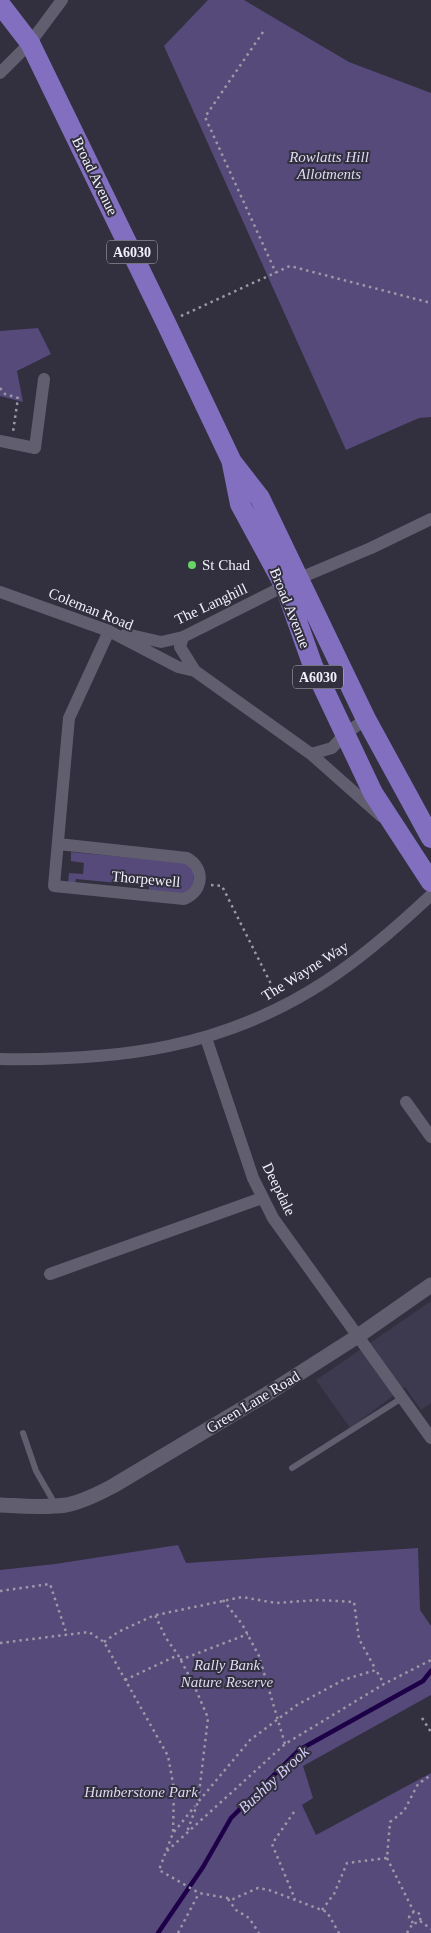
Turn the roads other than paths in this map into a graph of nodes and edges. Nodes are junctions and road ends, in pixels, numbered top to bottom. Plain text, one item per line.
1 (62, 0) edge
2 (0, 4) edge
3 (30, 43) junction
4 (0, 73) edge
5 (44, 379) dead end
6 (6, 442) edge
7 (431, 518) edge
8 (292, 582) junction
9 (0, 592) edge
10 (109, 630) junction
11 (183, 637) junction
12 (195, 671) junction
13 (366, 719) junction
14 (345, 734) junction
15 (311, 754) junction
16 (396, 829) junction
17 (431, 838) edge
18 (58, 844) junction
19 (431, 882) edge
20 (431, 895) edge
21 (206, 1038) junction
22 (0, 1059) edge
23 (406, 1102) dead end
24 (431, 1137) edge
25 (262, 1198) junction
26 (50, 1274) dead end
27 (431, 1286) edge
28 (358, 1336) junction
29 (402, 1398) junction
30 (23, 1433) dead end
31 (431, 1438) edge
32 (292, 1468) dead end
33 (0, 1504) edge
34 (61, 1505) junction

1 - 3 street
2 - 3 highway, Broad Avenue / A6030
3 - 4 street
3 - 8 highway, Broad Avenue / A6030
5 - 6 street
7 - 8 street, The Langhill
8 - 11 street, The Langhill
8 - 13 highway, Broad Avenue / A6030
8 - 14 highway, Broad Avenue / A6030
9 - 10 street, Coleman Road
10 - 11 street, The Langhill
10 - 12 street, Coleman Road
10 - 18 street, Thorpewell
11 - 12 street, Coleman Road
12 - 15 street, Coleman Road
13 - 14 street
13 - 17 highway, Broad Avenue / A6030
14 - 15 street
14 - 16 highway, Broad Avenue / A6030
15 - 16 street, Coleman Road
16 - 19 highway, Broad Avenue / A6030
18 - 18 street, Thorpewell
20 - 21 street, The Wayne Way
21 - 22 street, The Wayne Way
21 - 25 street, Deepdale
23 - 24 street
25 - 26 street
25 - 28 street, Deepdale
27 - 28 street, Green Lane Road
28 - 29 street, Deepdale
28 - 34 street, Green Lane Road
29 - 31 street, Deepdale
29 - 32 lane
30 - 34 lane
33 - 34 street, Green Lane Road

